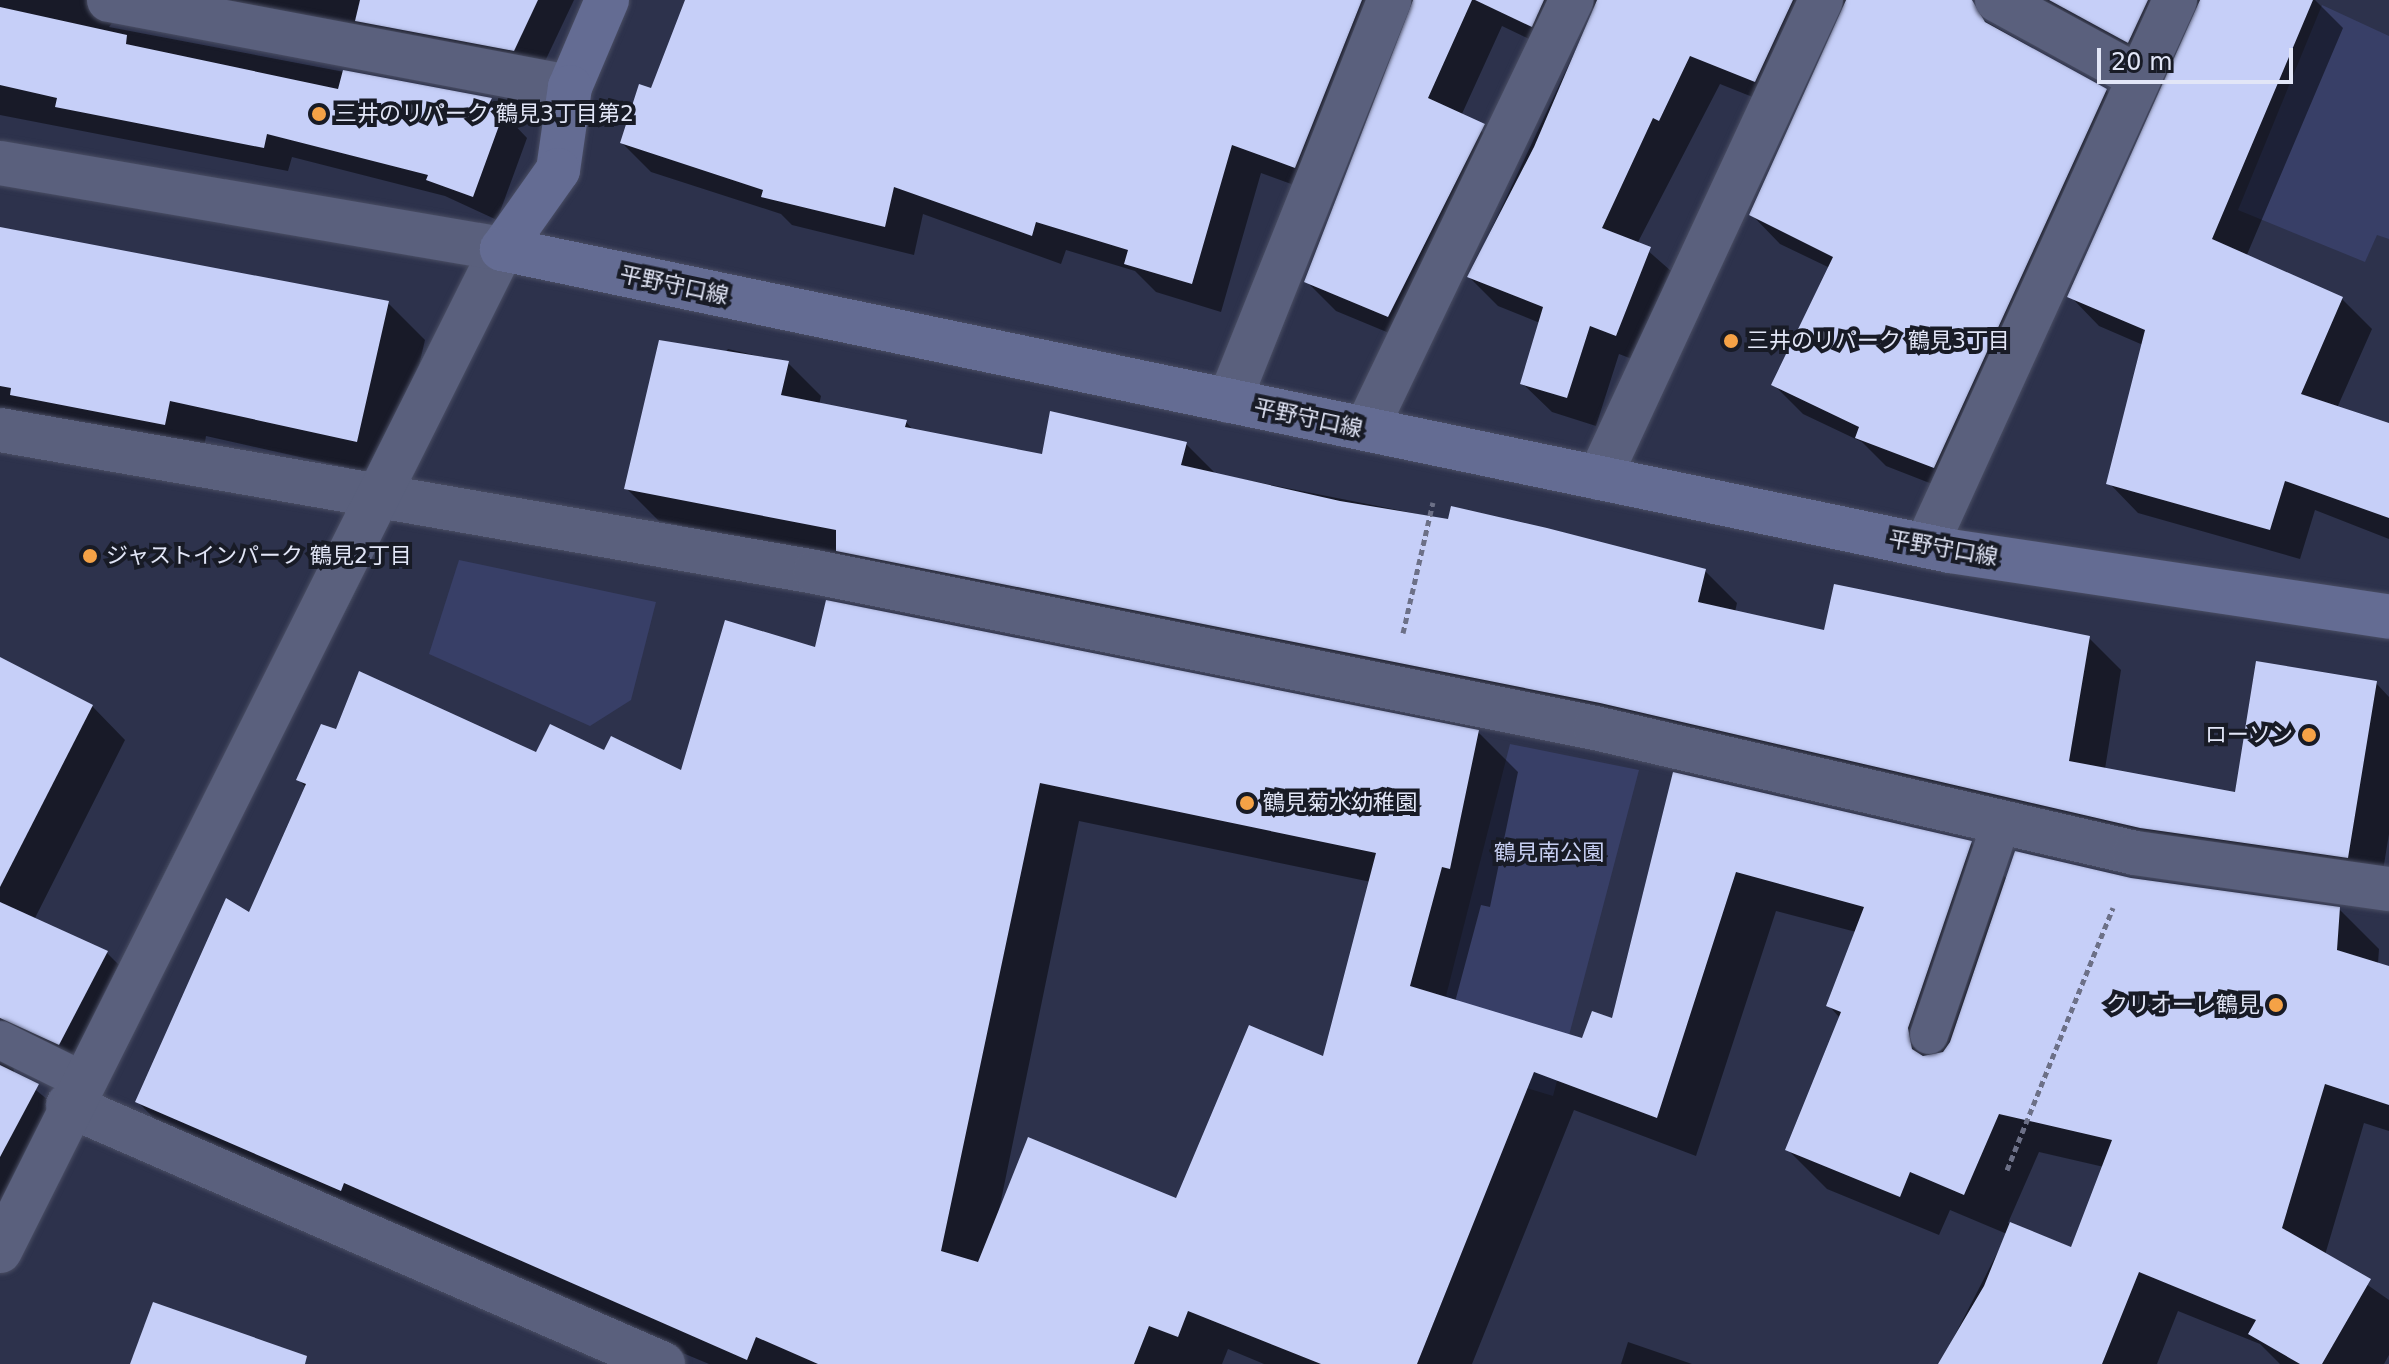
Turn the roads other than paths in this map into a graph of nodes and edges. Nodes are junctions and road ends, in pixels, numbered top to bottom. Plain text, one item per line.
1 (109, 0) edge
2 (607, 0) edge
3 (1389, 0) edge
4 (1572, 0) edge
5 (1821, 0) edge
6 (1997, 0) edge
7 (2175, 0) edge
8 (2138, 77) junction
9 (570, 87) junction
10 (0, 163) edge
11 (502, 249) junction
12 (1229, 401) junction
13 (1366, 429) junction
14 (0, 430) edge
15 (1599, 478) junction
16 (377, 496) junction
17 (1926, 546) junction
18 (2389, 617) edge
19 (2001, 823) junction
20 (2389, 889) edge
21 (1929, 1035) dead end
22 (0, 1040) edge
23 (75, 1093) junction
24 (0, 1251) edge
25 (663, 1364) edge

1 - 9 street
2 - 9 main road
3 - 12 street
4 - 13 street
5 - 15 street
6 - 8 street
7 - 8 street
8 - 17 street
9 - 11 main road
10 - 11 street
11 - 12 main road, 平野守口線
11 - 16 street
12 - 13 main road, 平野守口線
13 - 15 main road, 平野守口線
14 - 16 street
15 - 17 main road, 平野守口線
16 - 19 street
16 - 23 street
17 - 18 main road, 平野守口線
19 - 20 street
19 - 21 lane
22 - 23 lane
23 - 24 street
23 - 25 street

